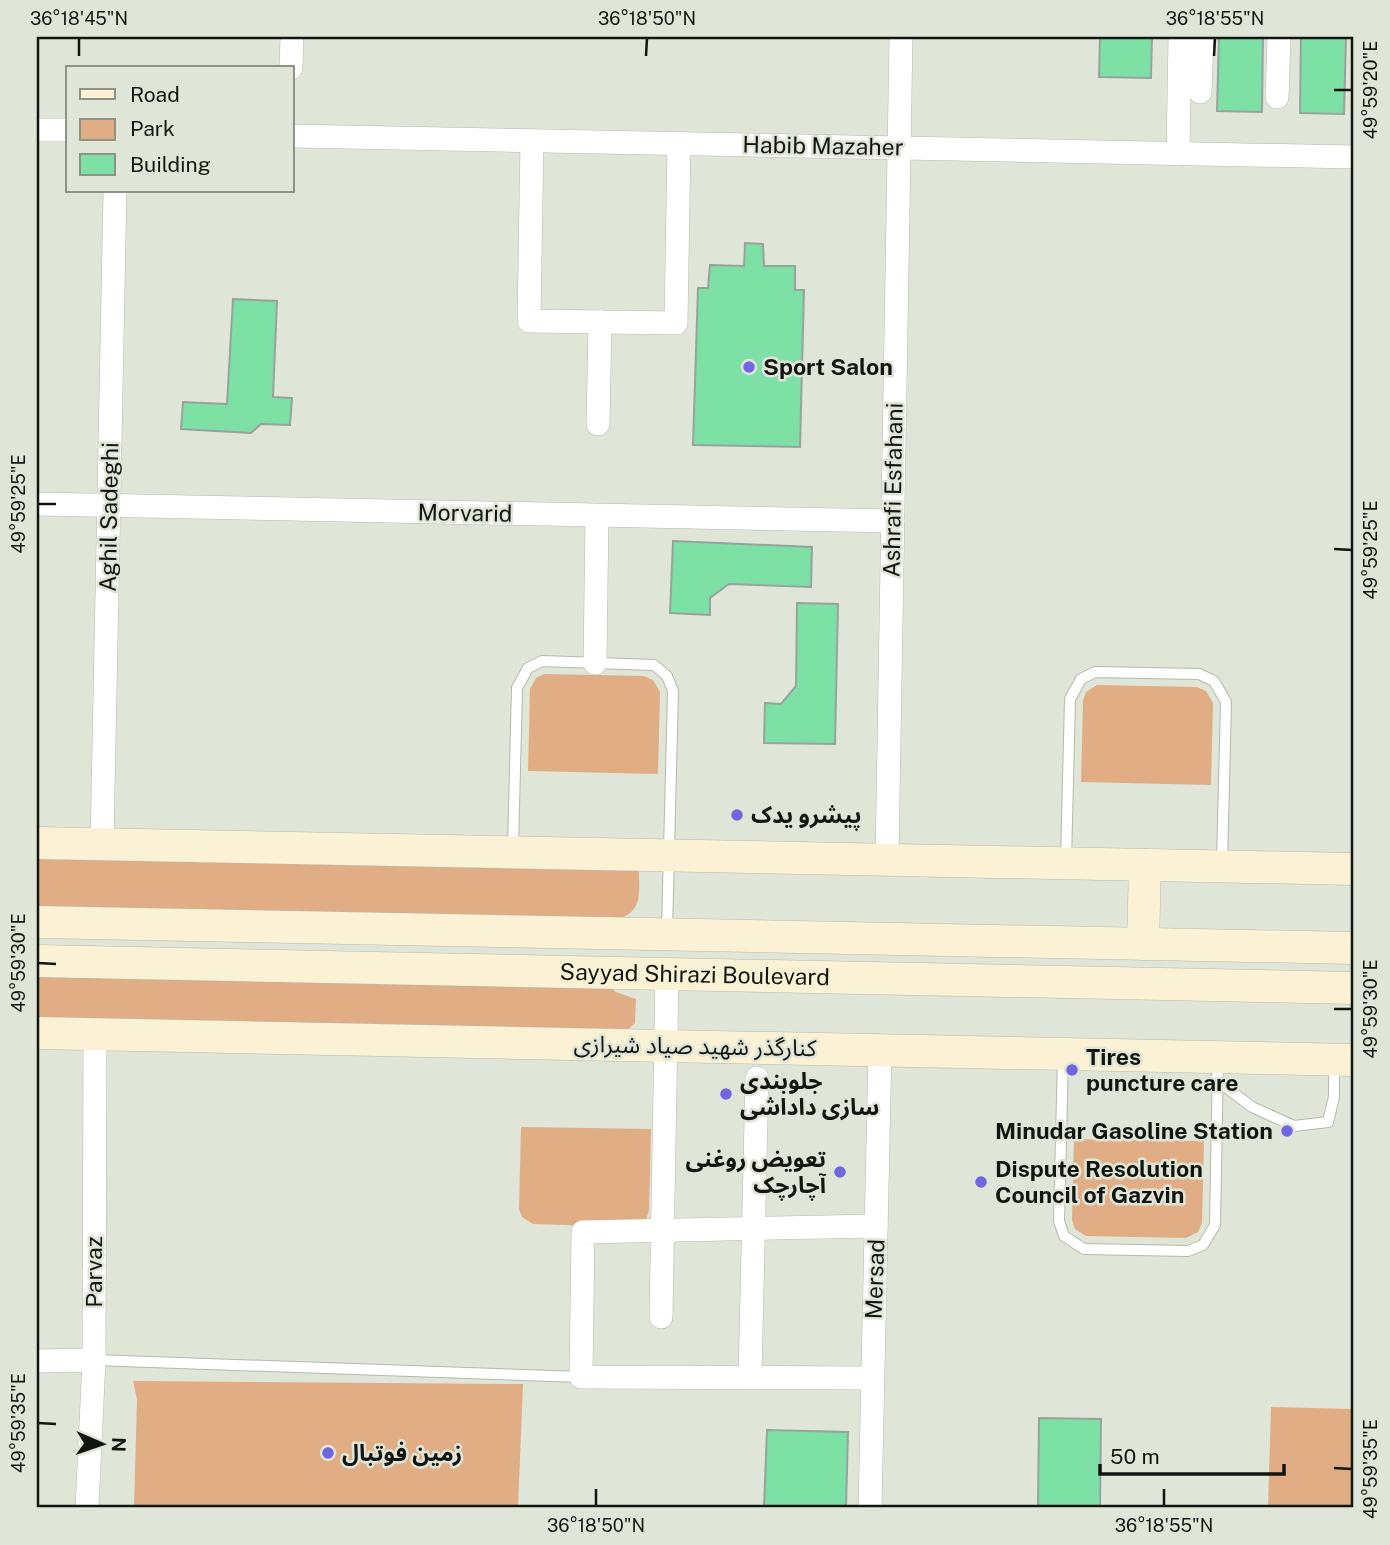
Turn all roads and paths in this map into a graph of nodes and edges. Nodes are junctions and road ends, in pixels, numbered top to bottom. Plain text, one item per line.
1 (292, 37) edge
2 (901, 37) edge
3 (1180, 37) edge
4 (1202, 37) edge
5 (1279, 37) edge
6 (291, 66) edge
7 (1200, 92) dead end
8 (1277, 97) dead end
9 (37, 130) edge
10 (66, 130) edge
11 (294, 136) edge
12 (532, 141) junction
13 (680, 144) junction
14 (899, 148) junction
15 (1178, 154) junction
16 (1353, 157) edge
17 (115, 192) edge
18 (600, 322) junction
19 (598, 424) dead end
20 (37, 504) edge
21 (109, 505) junction
22 (597, 516) junction
23 (893, 521) junction
24 (595, 663) junction
25 (37, 843) edge
26 (102, 844) junction
27 (513, 852) junction
28 (669, 855) junction
29 (887, 859) junction
30 (1066, 863) junction
31 (1145, 865) junction
32 (1222, 866) junction
33 (1353, 869) edge
34 (37, 922) edge
35 (667, 934) junction
36 (1143, 944) junction
37 (1353, 948) edge
38 (37, 961) edge
39 (667, 974) junction
40 (1353, 988) edge
41 (37, 1033) edge
42 (95, 1035) junction
43 (666, 1046) junction
44 (880, 1050) junction
45 (1063, 1054) junction
46 (1344, 1059) edge
47 (1212, 1065) junction
48 (757, 1078) dead end
49 (876, 1226) junction
50 (754, 1228) junction
51 (664, 1230) junction
52 (661, 1317) dead end
53 (94, 1360) junction
54 (37, 1361) edge
55 (581, 1377) junction
56 (750, 1377) junction
57 (872, 1378) junction
58 (87, 1508) edge
59 (870, 1508) edge

1 - 6 street
2 - 14 street, Ashrafi Esfahani
3 - 15 street
4 - 7 street
5 - 8 street
9 - 10 street
11 - 12 street, Habib Mazaher
12 - 13 street, Habib Mazaher
12 - 18 street
13 - 14 street, Habib Mazaher
13 - 18 street
14 - 15 street, Habib Mazaher
14 - 23 street, Ashrafi Esfahani
15 - 16 street, Habib Mazaher
17 - 21 street, Aghil Sadeghi
18 - 19 street
20 - 21 street, Morvarid
21 - 22 street, Morvarid
21 - 26 street, Aghil Sadeghi
22 - 23 street, Morvarid
22 - 24 street
23 - 29 street, Ashrafi Esfahani
24 - 27 lane
24 - 28 lane
25 - 26 main road
26 - 27 main road
27 - 28 main road
28 - 29 main road
28 - 35 lane
29 - 30 main road
30 - 31 main road
30 - 32 lane
31 - 32 main road
31 - 36 main road
32 - 33 main road
34 - 35 main road, Sayyad Shirazi Boulevard
35 - 36 main road, Sayyad Shirazi Boulevard
36 - 37 main road, Sayyad Shirazi Boulevard
38 - 39 main road, Sayyad Shirazi Boulevard
39 - 40 main road, Sayyad Shirazi Boulevard
39 - 43 street
41 - 42 main road, کنارگذر شهید صیاد شیرازی
42 - 43 main road, کنارگذر شهید صیاد شیرازی
42 - 53 street, Parvaz
43 - 44 main road, کنارگذر شهید صیاد شیرازی
43 - 51 street
44 - 45 main road, کنارگذر شهید صیاد شیرازی
44 - 49 street, Mersad
45 - 47 main road, کنارگذر شهید صیاد شیرازی
45 - 47 lane
46 - 47 main road, کنارگذر شهید صیاد شیرازی
46 - 47 lane
48 - 50 street
49 - 50 street
49 - 57 street, Mersad
50 - 51 street
50 - 56 street
51 - 52 street
51 - 55 street
53 - 54 street
53 - 55 lane
53 - 58 street, Parvaz
55 - 56 street
56 - 57 street
57 - 59 street, Mersad

